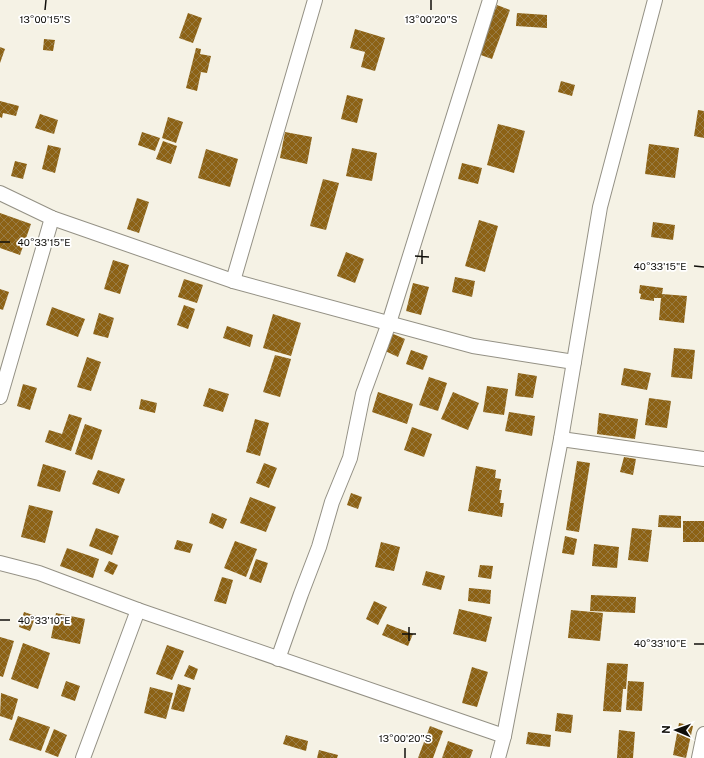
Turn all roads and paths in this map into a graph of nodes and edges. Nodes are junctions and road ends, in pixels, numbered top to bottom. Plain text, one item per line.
1 (315, 0) edge
2 (490, 0) edge
3 (655, 0) edge
4 (0, 193) edge
5 (52, 218) junction
6 (233, 281) junction
7 (389, 323) junction
8 (574, 362) junction
9 (4, 370) edge
10 (0, 396) edge
11 (561, 439) junction
12 (704, 459) edge
13 (0, 563) edge
14 (138, 610) junction
15 (278, 658) junction
16 (704, 734) edge
17 (504, 736) junction
18 (83, 758) edge
19 (498, 758) edge
20 (699, 758) edge

1 - 6 street
2 - 7 street
3 - 8 street
4 - 5 street
5 - 6 street
5 - 9 street
6 - 7 street
7 - 8 street
7 - 15 street
8 - 11 street
9 - 10 street
11 - 12 street
11 - 17 street
13 - 14 street
14 - 15 street
14 - 18 street
15 - 17 street
16 - 20 street
17 - 19 street

